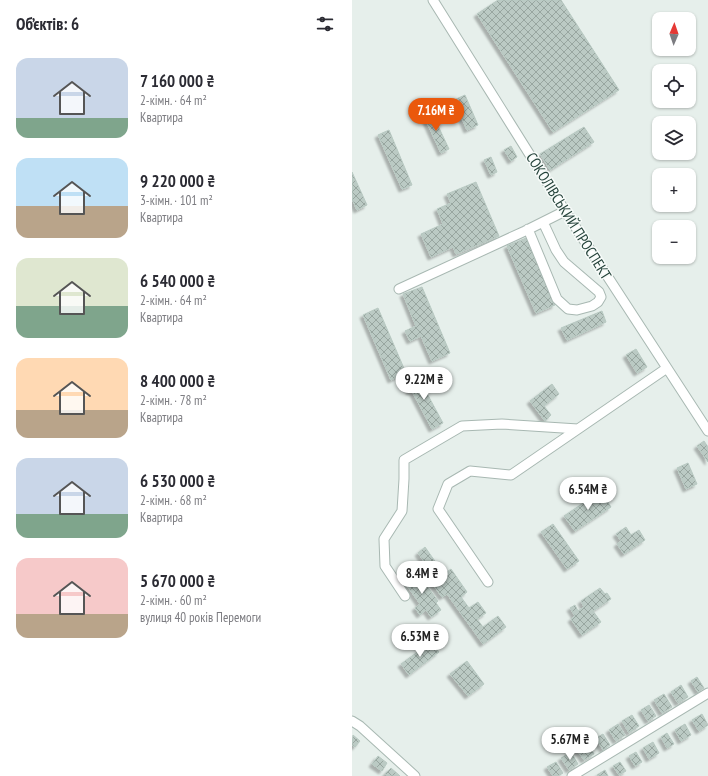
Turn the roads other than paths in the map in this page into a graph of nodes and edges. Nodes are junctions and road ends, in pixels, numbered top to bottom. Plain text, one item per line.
1 (433, 0) edge
2 (565, 211) junction
3 (543, 222) junction
4 (528, 229) junction
5 (399, 289) dead end
6 (667, 368) junction
7 (578, 429) junction
8 (708, 431) edge
9 (488, 582) dead end
10 (405, 596) dead end
11 (708, 693) edge
12 (352, 721) edge
13 (415, 776) edge
14 (572, 776) edge

1 - 2 street, СОКОЛІВСЬКИЙ ПРОСПЕКТ
2 - 3 street
2 - 6 street, СОКОЛІВСЬКИЙ ПРОСПЕКТ
3 - 4 street
3 - 4 street
4 - 5 street
6 - 7 street
6 - 8 street, СОКОЛІВСЬКИЙ ПРОСПЕКТ
7 - 9 street
7 - 10 street
11 - 14 street
12 - 13 street

